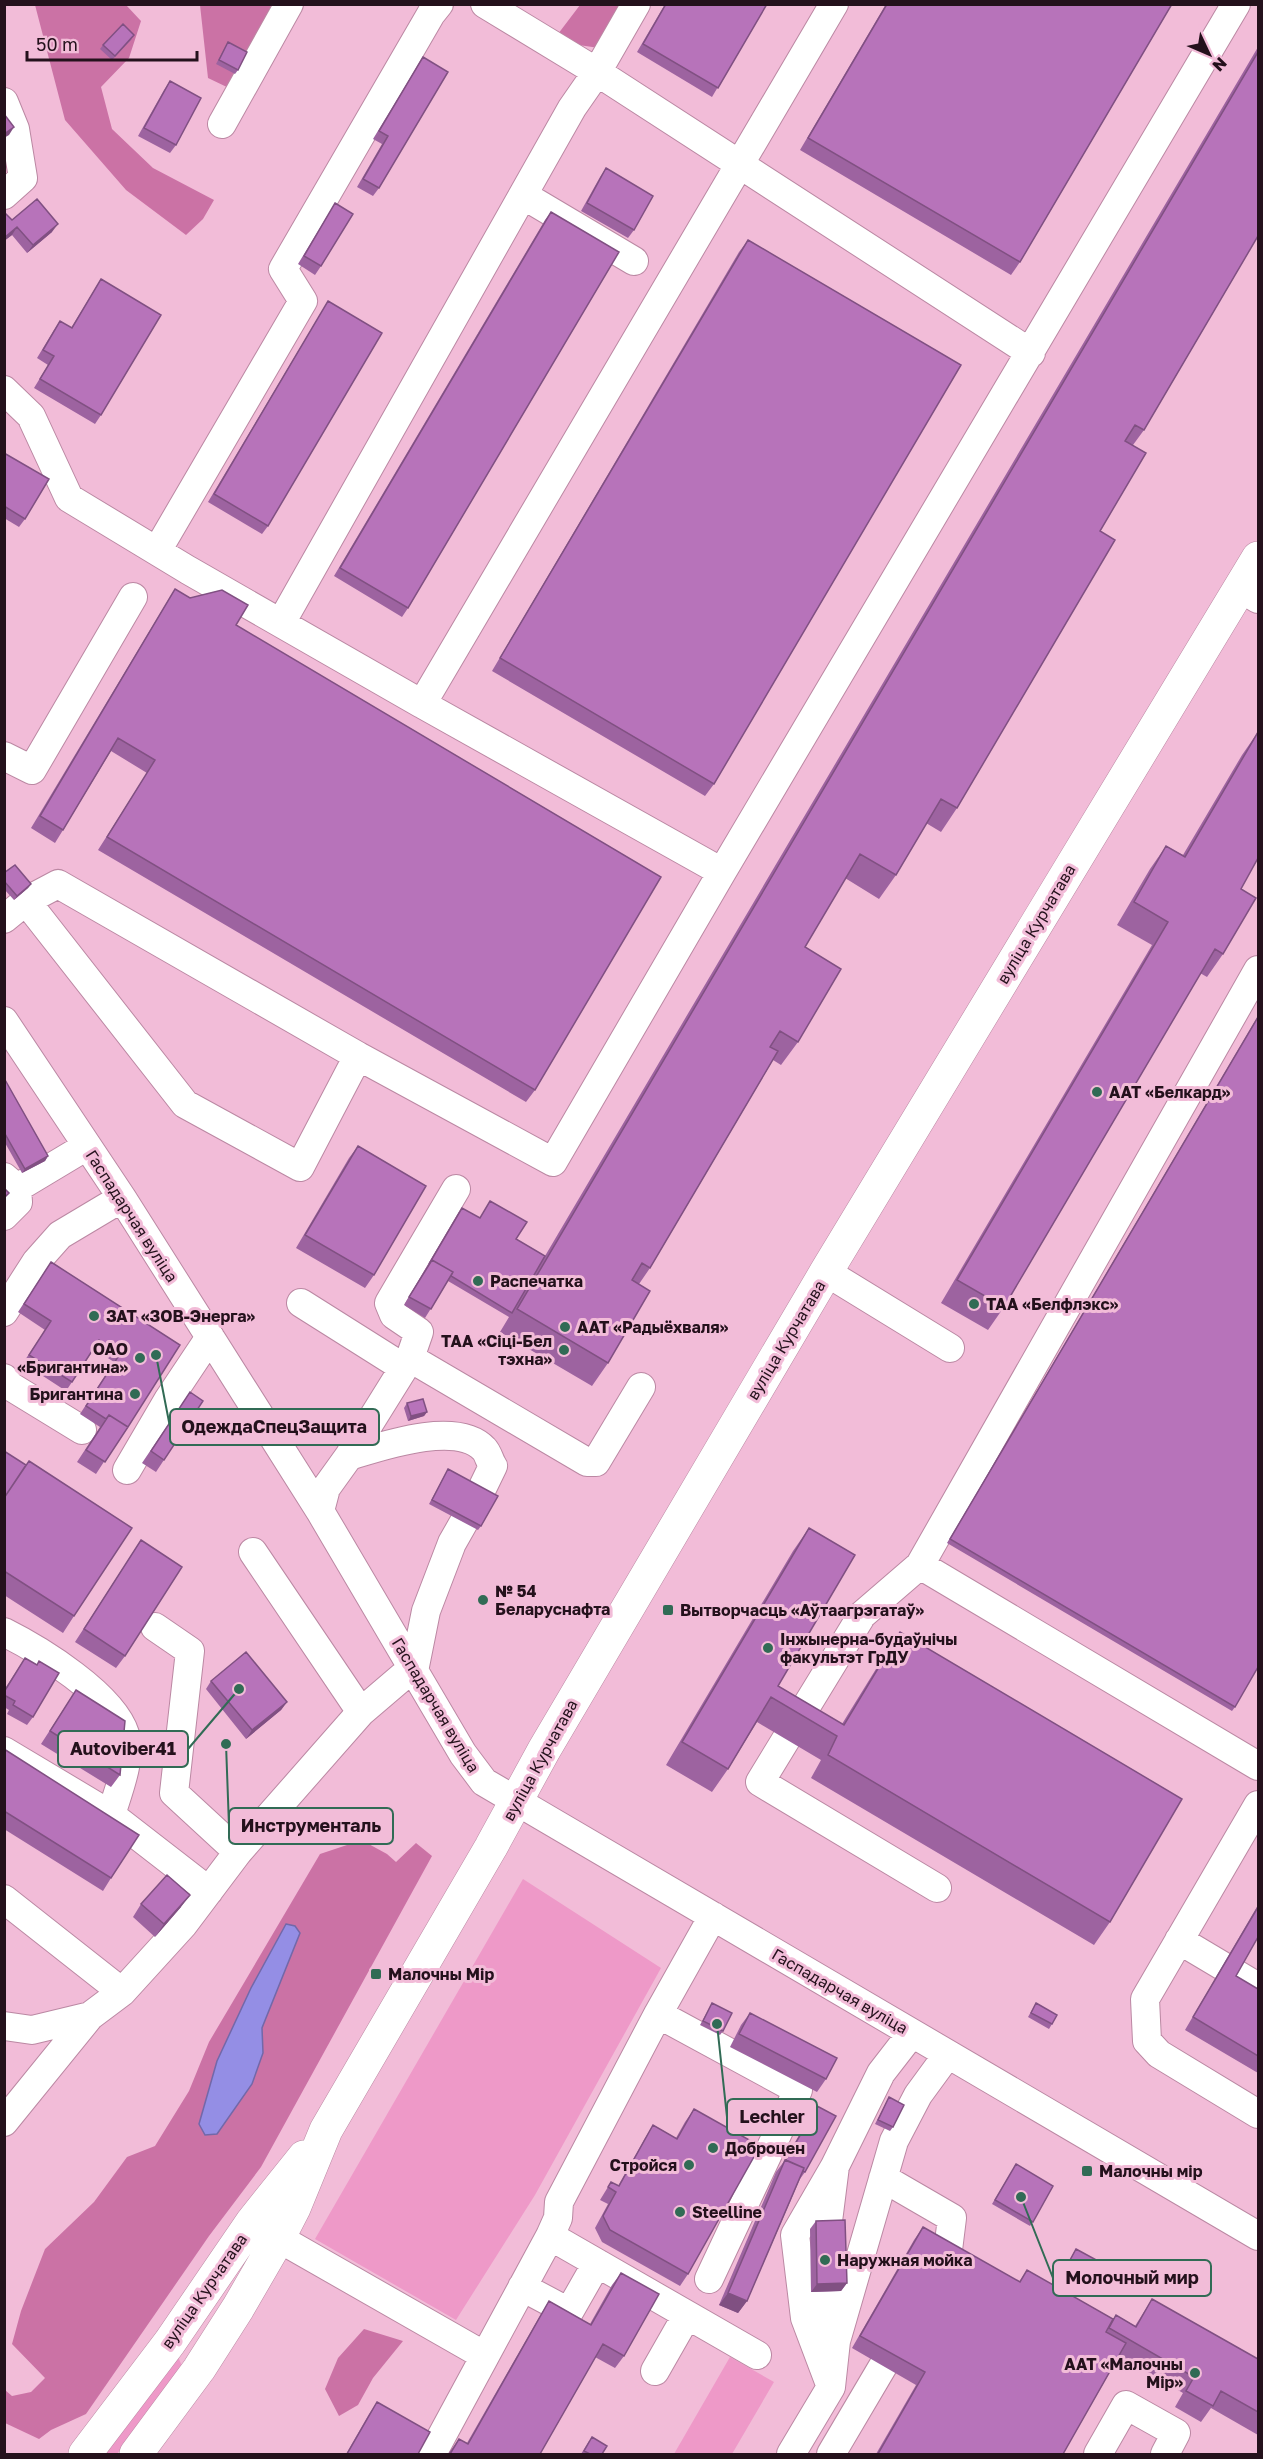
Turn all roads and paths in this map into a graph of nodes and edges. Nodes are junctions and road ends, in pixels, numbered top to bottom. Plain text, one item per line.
1 (289, 4) edge
2 (439, 4) edge
3 (485, 4) edge
4 (636, 4) edge
5 (834, 4) edge
6 (1236, 4) edge
7 (597, 72) junction
8 (4, 102) edge
9 (222, 124) dead end
10 (739, 165) junction
11 (4, 195) edge
12 (523, 195) junction
13 (634, 261) dead end
14 (1031, 352) junction
15 (4, 390) edge
16 (157, 551) junction
17 (1258, 558) edge
18 (1249, 593) edge
19 (133, 597) dead end
20 (281, 623) junction
21 (422, 704) junction
22 (4, 756) edge
23 (722, 872) junction
24 (26, 901) junction
25 (4, 920) edge
26 (1258, 970) edge
27 (4, 1021) edge
28 (358, 1056) junction
29 (87, 1146) junction
30 (11, 1182) edge
31 (456, 1189) dead end
32 (122, 1198) junction
33 (4, 1216) edge
34 (826, 1272) junction
35 (301, 1303) dead end
36 (4, 1312) edge
37 (210, 1336) junction
38 (951, 1348) dead end
39 (407, 1363) junction
40 (4, 1378) edge
41 (641, 1387) dead end
42 (82, 1430) dead end
43 (349, 1456) junction
44 (127, 1470) dead end
45 (320, 1511) junction
46 (253, 1552) dead end
47 (920, 1565) junction
48 (155, 1627) edge
49 (4, 1632) edge
50 (414, 1671) junction
51 (361, 1712) junction
52 (4, 1751) edge
53 (1258, 1766) edge
54 (517, 1801) junction
55 (1258, 1805) edge
56 (111, 1815) junction
57 (238, 1852) junction
58 (936, 1888) dead end
59 (209, 1891) junction
60 (4, 1899) edge
61 (713, 1916) junction
62 (1179, 1940) junction
63 (1258, 1987) edge
64 (122, 1992) junction
65 (658, 2014) junction
66 (90, 2016) junction
67 (4, 2026) edge
68 (912, 2033) junction
69 (948, 2054) junction
70 (1258, 2114) edge
71 (4, 2122) edge
72 (835, 2166) junction
73 (883, 2178) junction
74 (827, 2229) edge
75 (265, 2231) junction
76 (549, 2236) junction
77 (1258, 2236) edge
78 (946, 2258) edge
79 (597, 2263) junction
80 (709, 2279) dead end
81 (522, 2287) junction
82 (827, 2292) edge
83 (687, 2315) junction
84 (836, 2341) junction
85 (170, 2342) junction
86 (758, 2355) dead end
87 (485, 2356) junction
88 (883, 2366) edge
89 (199, 2369) junction
90 (655, 2371) dead end
91 (831, 2387) junction
92 (90, 2447) edge
93 (136, 2454) edge
94 (432, 2454) edge
95 (791, 2454) edge
96 (831, 2454) edge
97 (1098, 2454) edge
98 (1165, 2454) edge

1 - 9 street
2 - 16 street
3 - 7 street
4 - 7 street
5 - 10 street
6 - 14 street
7 - 10 street
7 - 12 street
8 - 11 street
10 - 14 street
10 - 21 street
12 - 13 street
12 - 20 street
14 - 23 street
15 - 16 street
16 - 20 street
17 - 18 main road, вуліца Курчатава
18 - 34 main road, вуліца Курчатава
19 - 22 street
20 - 21 street
21 - 23 street
23 - 28 street
24 - 25 street
24 - 28 street
24 - 28 street
26 - 47 street
27 - 29 street, Гаспадарчая вуліца
29 - 30 street
29 - 32 street, Гаспадарчая вуліца
30 - 33 street
31 - 39 street
32 - 36 street
32 - 37 street, Гаспадарчая вуліца
34 - 38 street
34 - 54 main road, вуліца Курчатава
35 - 39 street
37 - 44 street
37 - 45 street, Гаспадарчая вуліца
39 - 41 street
39 - 43 street
40 - 42 street
43 - 45 street
43 - 50 street
45 - 50 street, Гаспадарчая вуліца
46 - 51 street
47 - 53 street
47 - 58 street
48 - 57 street
49 - 56 street
50 - 51 street
50 - 54 street, Гаспадарчая вуліца
51 - 57 street
52 - 56 street
54 - 61 street, Гаспадарчая вуліца
54 - 75 main road, вуліца Курчатава
55 - 62 street
56 - 59 street
57 - 59 street
59 - 64 street
60 - 64 street
61 - 65 street
61 - 68 street, Гаспадарчая вуліца
62 - 63 street
62 - 70 street
64 - 66 street
65 - 76 street
65 - 80 street
66 - 67 street
66 - 71 street
68 - 69 street, Гаспадарчая вуліца
68 - 72 street
69 - 73 street
69 - 77 street, Гаспадарчая вуліца
72 - 74 street
72 - 91 street
73 - 78 street
73 - 84 street
75 - 85 main road, вуліца Курчатава
75 - 87 street
75 - 89 main road, вуліца Курчатава
76 - 79 street
76 - 81 street
79 - 81 street
79 - 83 street
81 - 87 street
82 - 84 street
83 - 86 street
83 - 90 street
84 - 91 street
85 - 89 main road
85 - 92 main road, вуліца Курчатава
87 - 94 street
88 - 96 street
89 - 93 main road, вуліца Курчатава
91 - 95 street
97 - 98 street

